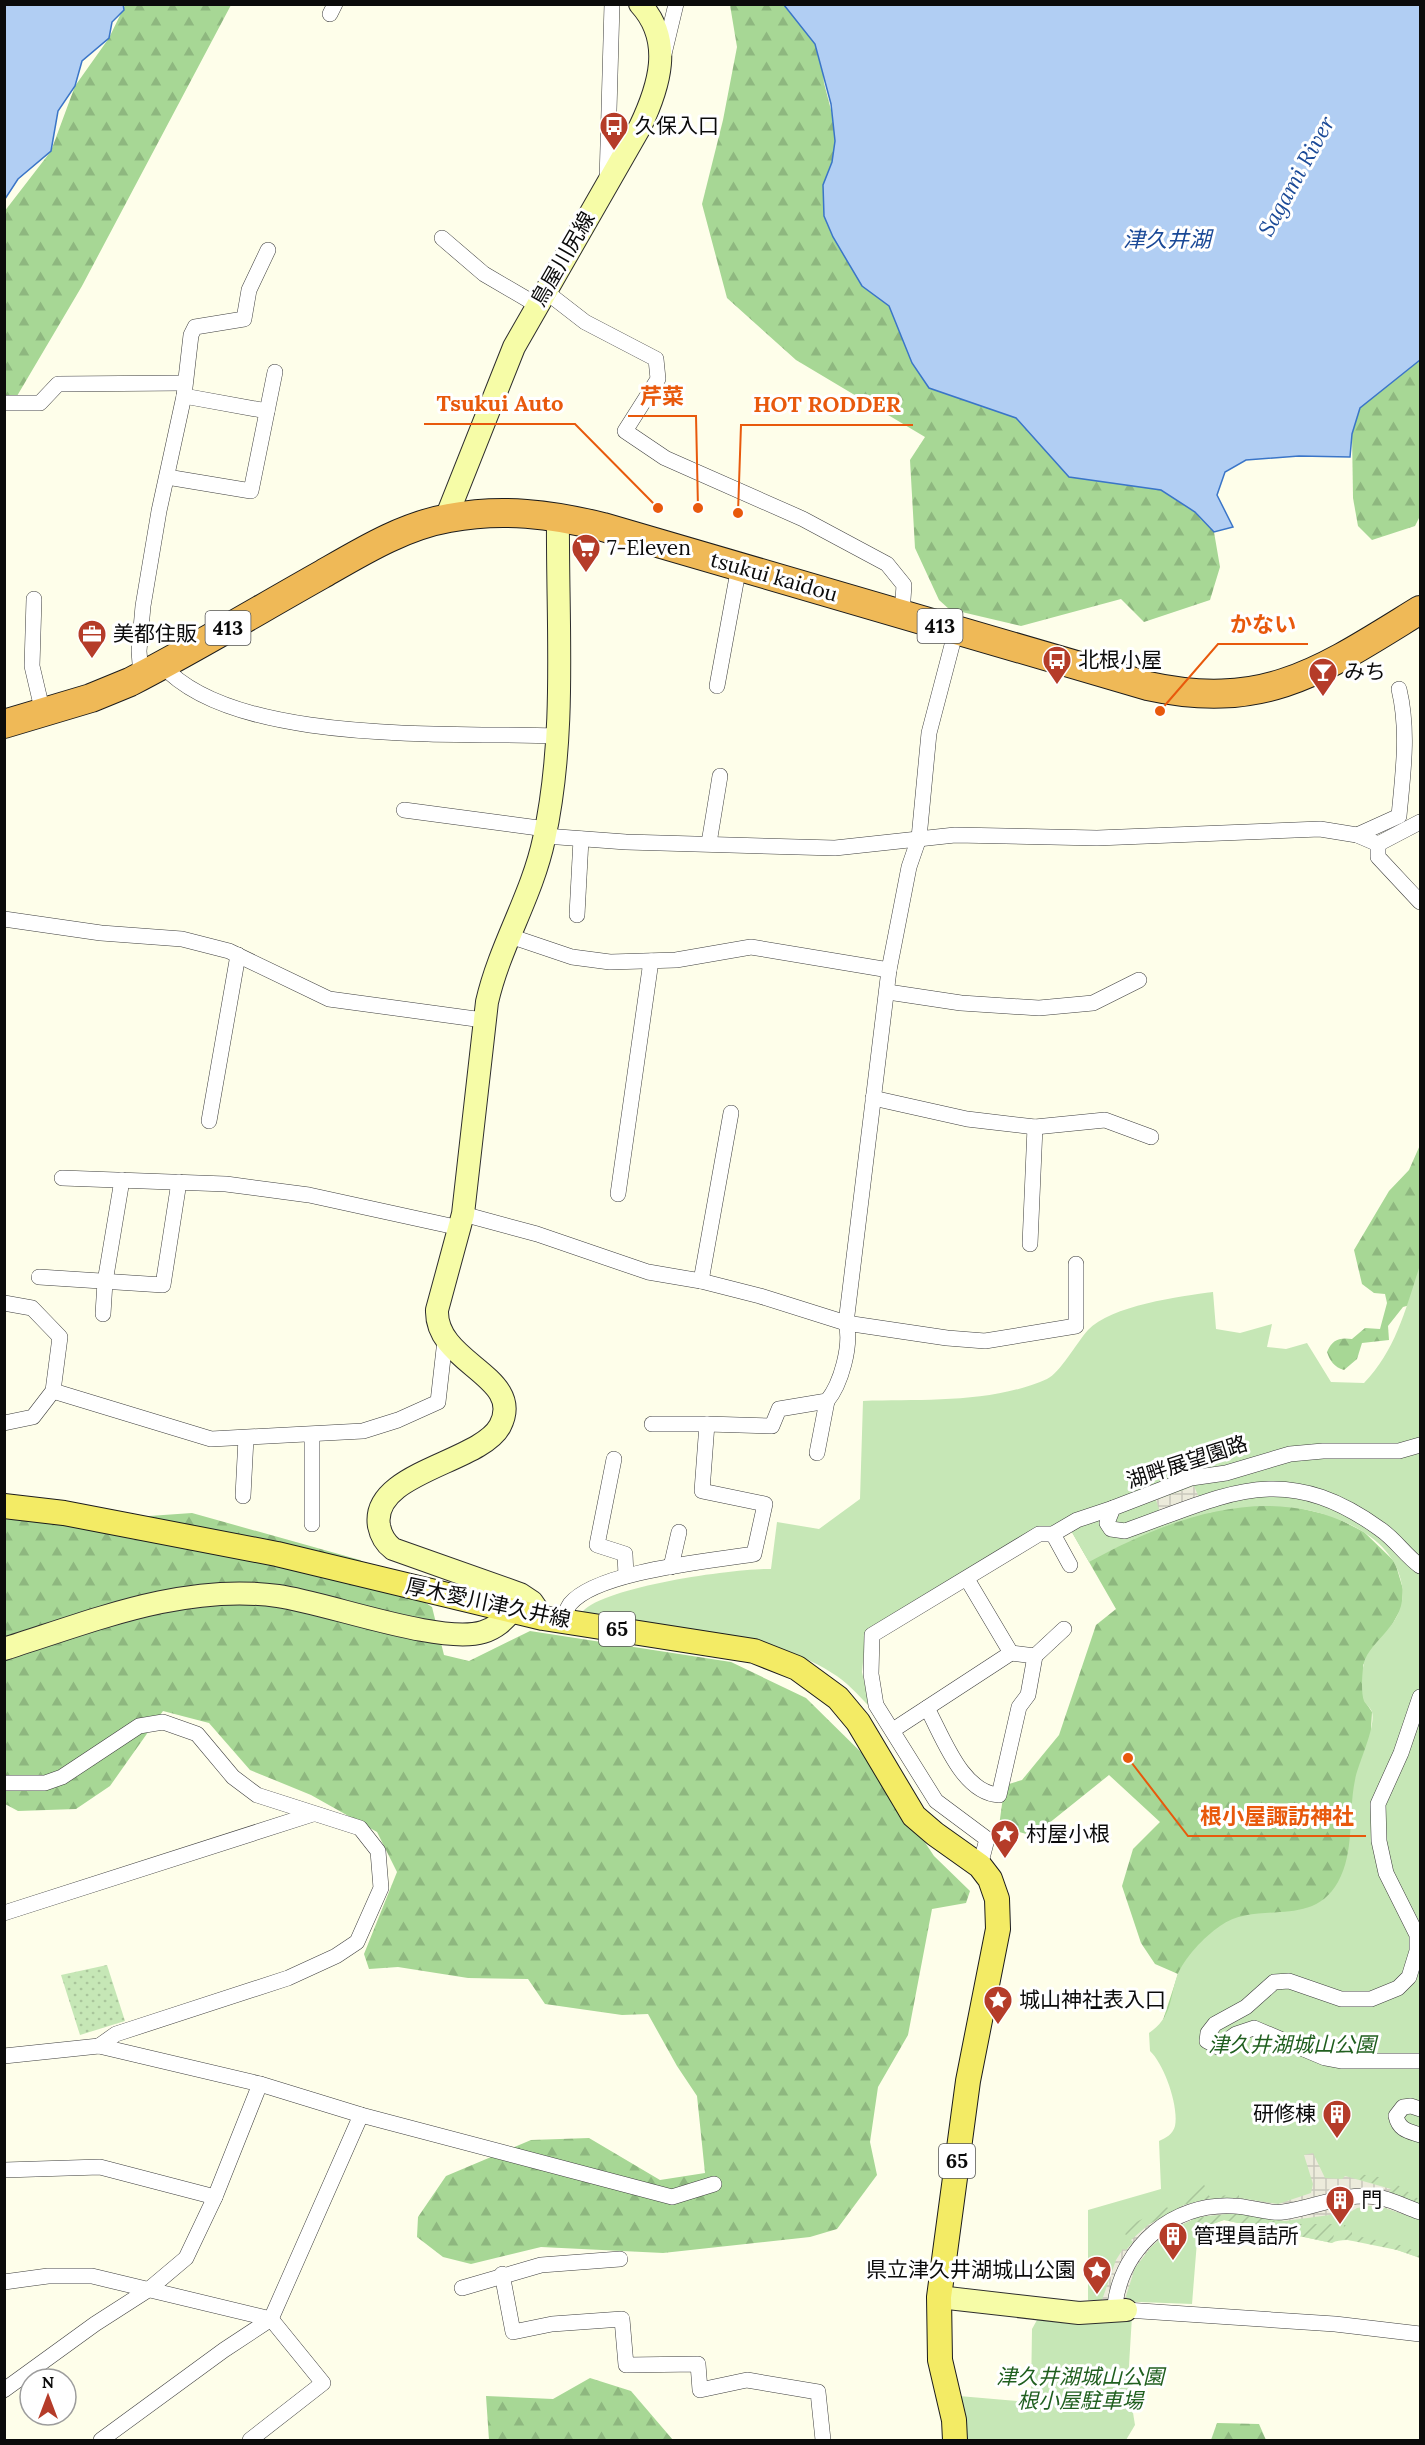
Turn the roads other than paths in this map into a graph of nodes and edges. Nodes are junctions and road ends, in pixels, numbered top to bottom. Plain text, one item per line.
1 (612, 4) edge
2 (640, 4) edge
3 (676, 4) edge
4 (660, 72) junction
5 (607, 183) junction
6 (442, 238) dead end
7 (268, 250) dead end
8 (541, 298) junction
9 (275, 372) dead end
10 (184, 390) junction
11 (4, 403) edge
12 (267, 411) junction
13 (166, 477) junction
14 (558, 516) junction
15 (446, 518) junction
16 (740, 566) junction
17 (34, 599) dead end
18 (1420, 610) edge
19 (902, 614) junction
20 (956, 630) junction
21 (152, 671) junction
22 (717, 686) dead end
23 (1398, 689) dead end
24 (43, 713) junction
25 (4, 724) edge
26 (556, 736) junction
27 (720, 776) dead end
28 (404, 810) dead end
29 (1420, 822) edge
30 (546, 832) junction
31 (1357, 835) junction
32 (919, 838) junction
33 (581, 839) junction
34 (709, 843) junction
35 (1378, 844) junction
36 (1420, 902) edge
37 (577, 915) dead end
38 (4, 919) edge
39 (510, 936) junction
40 (238, 955) junction
41 (651, 961) junction
42 (890, 970) junction
43 (1139, 980) dead end
44 (888, 992) junction
45 (483, 1020) junction
46 (873, 1098) junction
47 (731, 1113) dead end
48 (209, 1121) dead end
49 (1035, 1127) junction
50 (1151, 1137) dead end
51 (62, 1178) dead end
52 (122, 1180) junction
53 (179, 1182) junction
54 (618, 1194) dead end
55 (461, 1221) junction
56 (1030, 1244) dead end
57 (1076, 1264) dead end
58 (39, 1277) dead end
59 (105, 1281) junction
60 (701, 1281) junction
61 (4, 1303) edge
62 (103, 1314) dead end
63 (846, 1323) junction
64 (445, 1340) junction
65 (53, 1391) junction
66 (827, 1401) junction
67 (4, 1423) edge
68 (652, 1424) dead end
69 (707, 1424) junction
70 (312, 1436) junction
71 (246, 1438) junction
72 (1420, 1445) edge
73 (817, 1453) dead end
74 (615, 1459) dead end
75 (243, 1496) dead end
76 (4, 1506) edge
77 (1109, 1509) junction
78 (312, 1524) dead end
79 (679, 1532) dead end
80 (1053, 1534) junction
81 (1070, 1564) dead end
82 (1420, 1566) edge
83 (671, 1567) junction
84 (626, 1576) junction
85 (967, 1579) junction
86 (512, 1611) junction
87 (552, 1619) junction
88 (1064, 1629) dead end
89 (4, 1649) edge
90 (1011, 1653) junction
91 (1035, 1656) junction
92 (1420, 1697) edge
93 (927, 1708) junction
94 (893, 1730) junction
95 (4, 1783) edge
96 (313, 1814) junction
97 (980, 1866) junction
98 (4, 1913) edge
99 (99, 2046) junction
100 (4, 2055) edge
101 (1420, 2061) edge
102 (260, 2084) junction
103 (1420, 2109) edge
104 (361, 2115) junction
105 (1420, 2135) edge
106 (4, 2170) edge
107 (714, 2184) dead end
108 (215, 2197) junction
109 (1420, 2212) edge
110 (620, 2259) dead end
111 (502, 2274) junction
112 (4, 2282) edge
113 (462, 2288) dead end
114 (148, 2290) junction
115 (939, 2297) junction
116 (1118, 2309) junction
117 (271, 2319) junction
118 (1420, 2334) edge
119 (4, 2390) edge
120 (102, 2440) edge
121 (250, 2440) edge
122 (823, 2440) edge
123 (955, 2440) edge

1 - 5 street
2 - 4 street, 鳥屋川尻線
3 - 4 street
4 - 5 street, 鳥屋川尻線
5 - 8 street, 鳥屋川尻線
6 - 8 street
7 - 10 street
8 - 15 street, 鳥屋川尻線
8 - 19 street
9 - 12 street
10 - 11 street
10 - 12 street
10 - 13 street
12 - 13 street
13 - 21 street
14 - 15 highway, tsukui kaidou / 413
14 - 16 highway, tsukui kaidou / 413
14 - 26 street
15 - 21 highway, tsukui kaidou / 413
16 - 19 highway, tsukui kaidou / 413
16 - 22 street
17 - 24 street
18 - 20 highway, tsukui kaidou / 413
19 - 20 highway, tsukui kaidou / 413
20 - 32 street
21 - 24 highway, tsukui kaidou / 413
21 - 26 street
23 - 31 street
24 - 25 highway, tsukui kaidou / 413
26 - 30 street
27 - 34 street
28 - 30 street
29 - 35 street
30 - 33 street
30 - 39 street
31 - 32 street
31 - 35 street
32 - 34 street
32 - 42 street
33 - 34 street
33 - 37 street
35 - 36 street
38 - 40 street
39 - 41 street
39 - 45 street
40 - 45 street
40 - 48 street
41 - 42 street
41 - 54 street
42 - 44 street
43 - 44 street
44 - 46 street
45 - 55 street
46 - 49 street
46 - 63 street
47 - 60 street
49 - 50 street
49 - 56 street
51 - 52 street
52 - 53 street
52 - 59 street
53 - 55 street
53 - 59 street
55 - 60 street
55 - 64 street
57 - 63 street
58 - 59 street
59 - 62 street
60 - 63 street
61 - 65 street
63 - 66 street
64 - 70 street
64 - 87 street
65 - 67 street
65 - 71 street
66 - 69 street
66 - 73 street
68 - 69 street
69 - 83 street
70 - 71 street
70 - 78 street
71 - 75 street
72 - 77 street, 湖畔展望園路
74 - 84 street
76 - 86 main road, 厚木愛川津久井線 / 65
77 - 80 street
77 - 82 street, 湖畔展望園路
79 - 83 street
80 - 81 street
80 - 85 street
83 - 84 street
84 - 87 street
85 - 90 street
85 - 94 street
86 - 87 main road, 厚木愛川津久井線 / 65
86 - 89 street
87 - 97 main road, 厚木愛川津久井線 / 65
88 - 91 street
90 - 91 street
90 - 93 street
91 - 93 street
92 - 101 street
93 - 94 street
94 - 97 street
95 - 96 street
96 - 98 street
96 - 99 street
97 - 115 main road, 厚木愛川津久井線 / 65
99 - 100 street
99 - 102 street
102 - 104 street
102 - 108 street
103 - 105 street
104 - 107 street
104 - 117 street
106 - 108 street
108 - 114 street
109 - 116 street
110 - 111 street
111 - 113 street
111 - 122 street
112 - 114 street
114 - 117 street
114 - 119 street
115 - 116 street
115 - 123 main road, 厚木愛川津久井線 / 65
116 - 118 street
117 - 120 street
117 - 121 street

